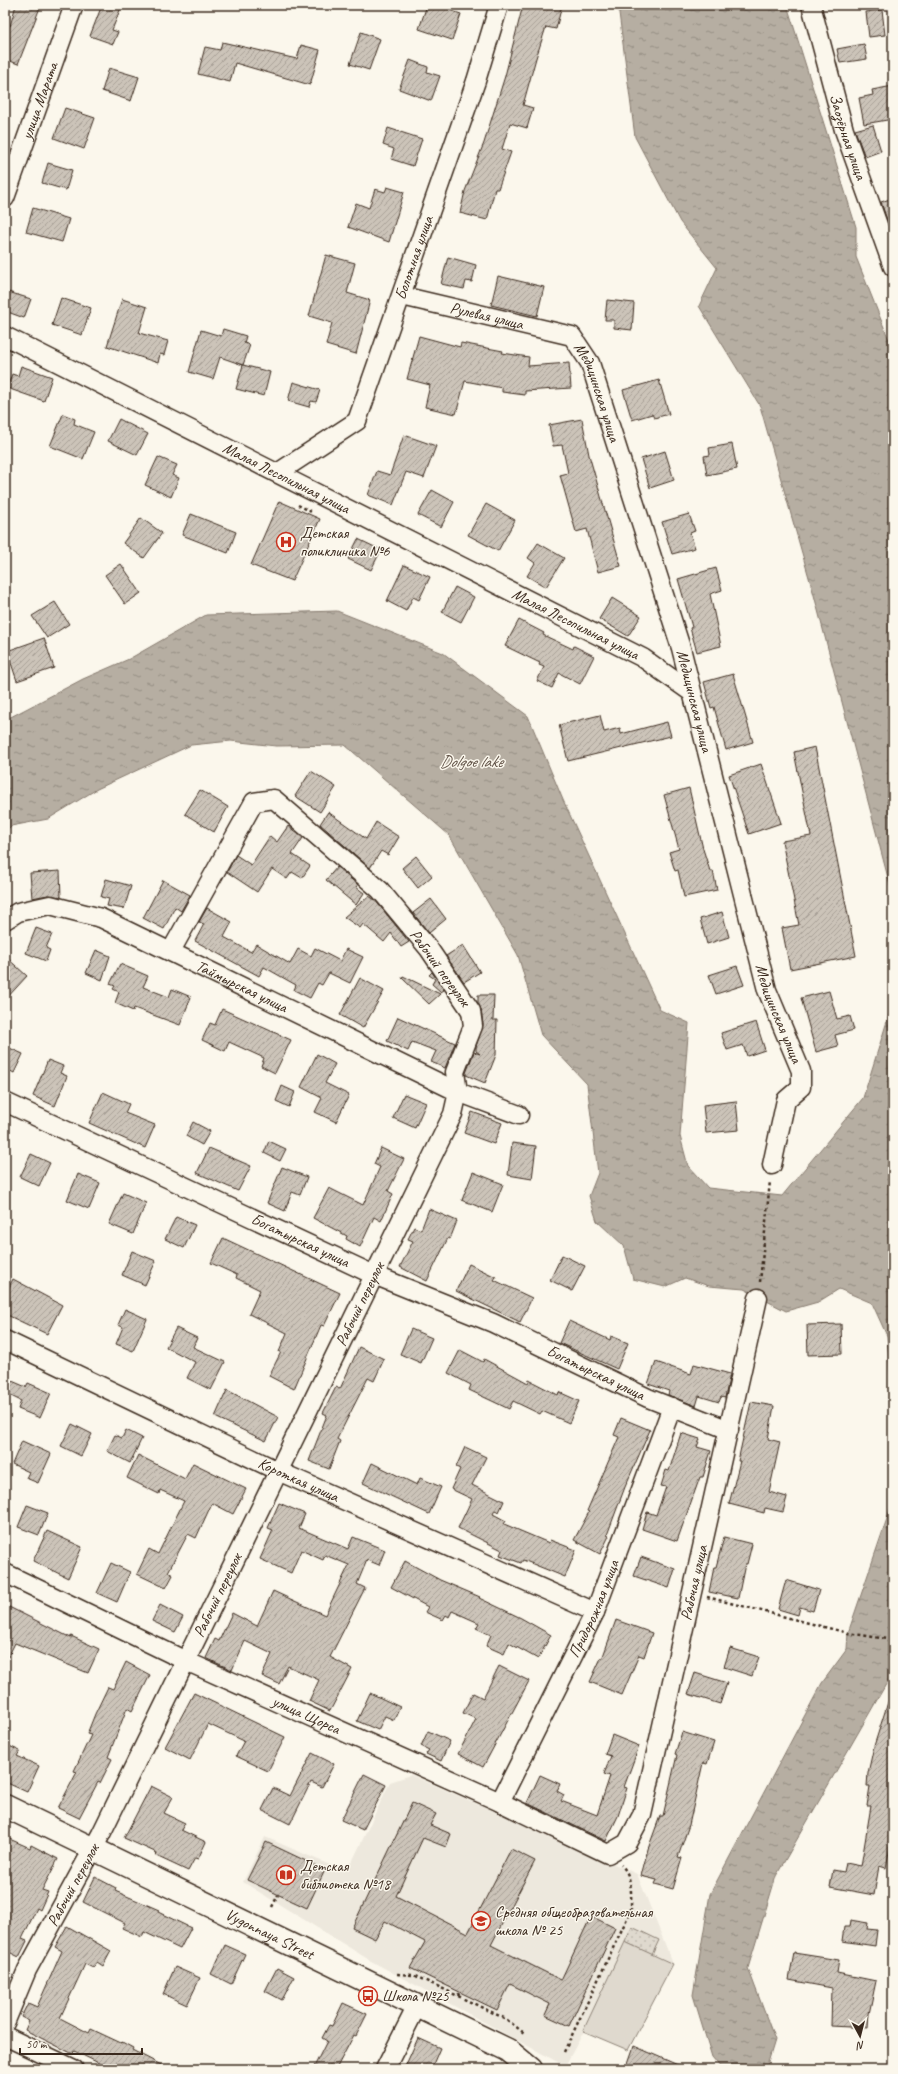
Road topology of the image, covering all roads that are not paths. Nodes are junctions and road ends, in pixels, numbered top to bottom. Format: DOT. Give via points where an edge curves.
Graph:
graph roads {
  1 [pos="74,5"];
  2 [pos="499,5"];
  3 [pos="811,5"];
  4 [pos="5,198"];
  5 [pos="893,267"];
  6 [pos="402,296"];
  7 [pos="5,336"];
  8 [pos="572,336"];
  9 [pos="278,472"];
  10 [pos="691,692"];
  11 [pos="11,916"];
  12 [pos="171,951"];
  13 [pos="458,1092"];
  14 [pos="5,1102"];
  15 [pos="519,1115"];
  16 [pos="772,1165"];
  17 [pos="374,1275"];
  18 [pos="758,1298"];
  19 [pos="5,1340"];
  20 [pos="672,1407"];
  21 [pos="729,1430"];
  22 [pos="278,1471"];
  23 [pos="5,1573"];
  24 [pos="595,1612"];
  25 [pos="186,1661"];
  26 [pos="500,1802"];
  27 [pos="5,1806"];
  28 [pos="92,1849"];
  29 [pos="608,1854"];
  30 [pos="417,2006"];
  31 [pos="5,2023"];
  32 [pos="5,2036"];
  33 [pos="74,2069"];
  34 [pos="385,2069"];
  35 [pos="531,2069"];
  1 -- 4 [label="street, улица Марата"];
  2 -- 6 [label="street, Болотная улица" via="476,81"];
  3 -- 5 [label="street, Заозёрная улица" via="844,130"];
  6 -- 8 [label="street, Рулевая улица"];
  6 -- 9 [label="street, Болотная улица" via="357,421"];
  7 -- 9 [label="street, Малая Лесопильная улица"];
  8 -- 10 [label="street, Медицинская улица" via="590,363 681,648"];
  9 -- 10 [label="street, Малая Лесопильная улица" via="643,658"];
  10 -- 16 [label="street, Медицинская улица" via="767,990 801,1071 801,1087 786,1100"];
  11 -- 12 [label="street, Таймырская улица" via="50,905 101,918"];
  12 -- 13 [label="street, Таймырская улица"];
  12 -- 13 [label="street, Рабочий переулок" via="254,802 274,798 380,890 429,949 471,1011 473,1026 455,1072"];
  13 -- 15 [label="street, Таймырская улица"];
  13 -- 17 [label="street, Рабочий переулок" via="453,1114"];
  14 -- 17 [label="street, Богатырская улица"];
  17 -- 20 [label="street, Богатырская улица" via="494,1322 648,1398"];
  17 -- 22 [label="street, Рабочий переулок"];
  18 -- 21 [label="street, Рабочая улица"];
  19 -- 22 [label="street, Короткая улица"];
  20 -- 21 [label="street, Богатырская улица"];
  20 -- 24 [label="street, Придорожная улица"];
  21 -- 29 [label="street, Рабочая улица" via="642,1814 627,1843"];
  22 -- 24 [label="street, Короткая улица"];
  22 -- 25 [label="street, Рабочий переулок"];
  23 -- 25 [label="street, улица Щорса"];
  24 -- 26 [label="street, Придорожная улица"];
  25 -- 26 [label="street, улица Щорса"];
  25 -- 28 [label="street, Рабочий переулок"];
  26 -- 29 [label="street, улица Щорса"];
  27 -- 28 [label="street, Vygonnaya Street"];
  28 -- 30 [label="street, Vygonnaya Street"];
  28 -- 31 [label="street, Рабочий переулок" via="27,1970"];
  30 -- 34 [label="street"];
  30 -- 35 [label="street, Vygonnaya Street" via="508,2050"];
  32 -- 33 [label="street"];
}
